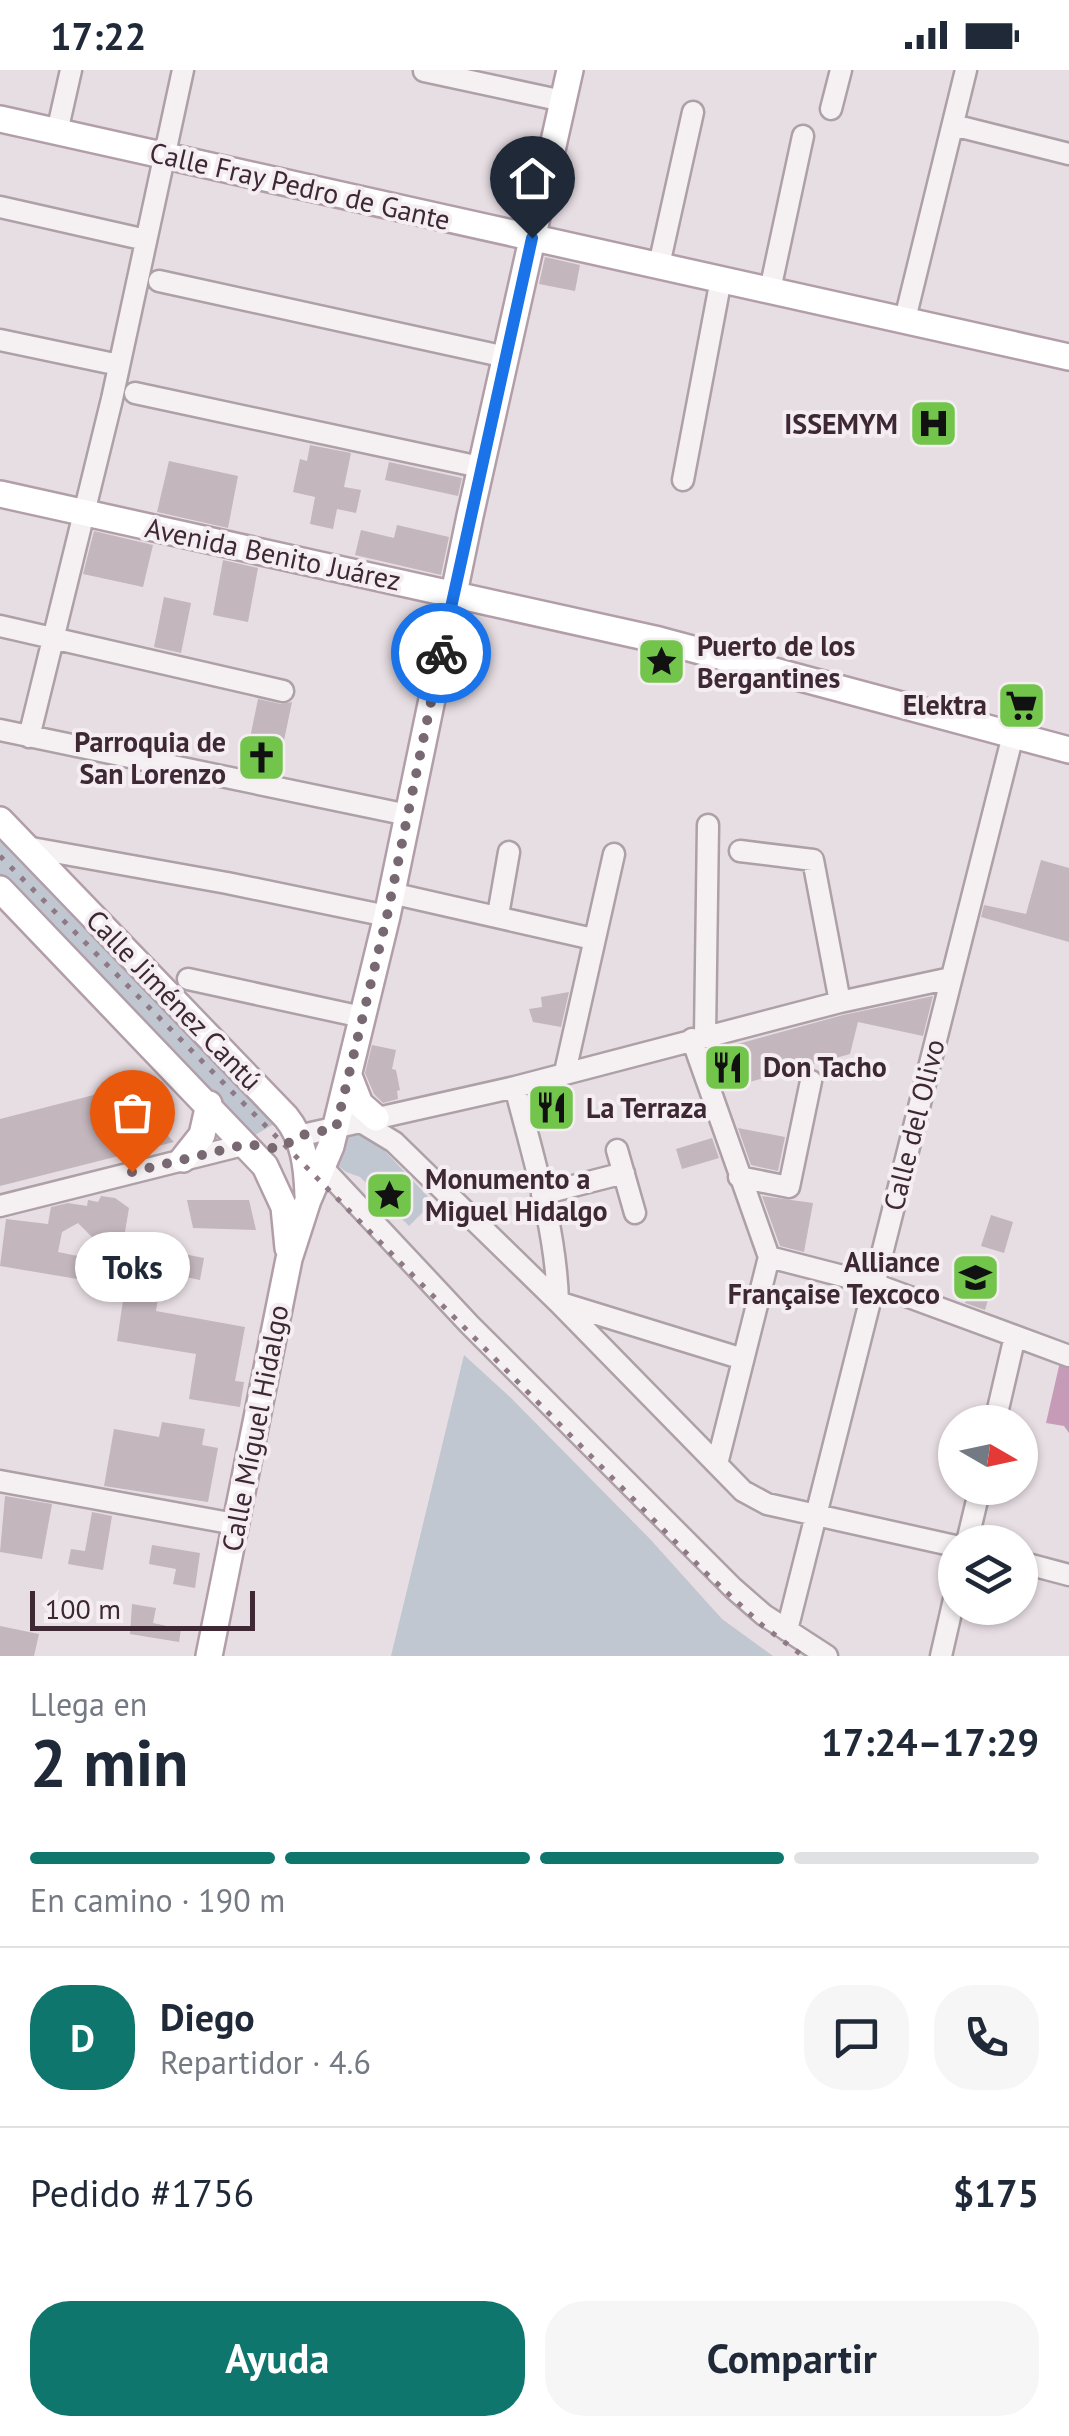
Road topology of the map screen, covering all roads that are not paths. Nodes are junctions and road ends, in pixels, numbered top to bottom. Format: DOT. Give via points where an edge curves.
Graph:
graph roads {
  1 [pos="70,70"];
  2 [pos="183,70"];
  3 [pos="570,70"];
  4 [pos="841,70"];
  5 [pos="966,70"];
  6 [pos="424,71"];
  7 [pos="563,101"];
  8 [pos="831,109"];
  9 [pos="693,112"];
  10 [pos="0,119"];
  11 [pos="953,125"];
  12 [pos="56,132"];
  13 [pos="803,136"];
  14 [pos="1069,154"];
  15 [pos="164,155"];
  16 [pos="0,207"];
  17 [pos="532,238"];
  18 [pos="146,240"];
  19 [pos="659,265"];
  20 [pos="721,279"];
  21 [pos="158,281"];
  22 [pos="770,290"];
  23 [pos="905,319"];
  24 [pos="0,340"];
  25 [pos="506,356"];
  26 [pos="1069,357"];
  27 [pos="119,365"];
  28 [pos="135,393"];
  29 [pos="480,468"];
  30 [pos="683,480"];
  31 [pos="0,494"];
  32 [pos="84,512"];
  33 [pos="453,594"];
  34 [pos="0,626"];
  35 [pos="54,637"];
  36 [pos="283,691"];
  37 [pos="0,730"];
  38 [pos="1013,735"];
  39 [pos="29,737"];
  40 [pos="1069,750"];
  41 [pos="408,815"];
  42 [pos="0,820"];
  43 [pos="708,826"];
  44 [pos="26,847"];
  45 [pos="740,851"];
  46 [pos="509,852"];
  47 [pos="614,854"];
  48 [pos="0,889"];
  49 [pos="389,904"];
  50 [pos="498,915"];
  51 [pos="593,939"];
  52 [pos="951,978"];
  53 [pos="188,979"];
  54 [pos="840,1002"];
  55 [pos="179,1007"];
  56 [pos="362,1017"];
  57 [pos="143,1036"];
  58 [pos="699,1037"];
  59 [pos="565,1072"];
  60 [pos="349,1076"];
  61 [pos="810,1080"];
  62 [pos="515,1086"];
  63 [pos="208,1104"];
  64 [pos="367,1120"];
  65 [pos="298,1136"];
  66 [pos="394,1142"];
  67 [pos="247,1144"];
  68 [pos="617,1150"];
  69 [pos="183,1159"];
  70 [pos="322,1168"];
  71 [pos="624,1174"];
  72 [pos="739,1177"];
  73 [pos="542,1194"];
  74 [pos="308,1200"];
  75 [pos="0,1206"];
  76 [pos="635,1213"];
  77 [pos="769,1257"];
  78 [pos="289,1259"];
  79 [pos="874,1284"];
  80 [pos="558,1302"];
  81 [pos="1014,1336"];
  82 [pos="1069,1356"];
  83 [pos="743,1359"];
  84 [pos="999,1405"];
  85 [pos="716,1464"];
  86 [pos="0,1480"];
  87 [pos="818,1516"];
  88 [pos="235,1524"];
  89 [pos="938,1542"];
  90 [pos="1038,1567"];
  91 [pos="1069,1575"];
  92 [pos="948,1625"];
  93 [pos="788,1630"];
  94 [pos="208,1656"];
  95 [pos="827,1656"];
  96 [pos="941,1656"];
  1 -- 12 [label="street"];
  2 -- 15 [label="street"];
  3 -- 7 [label="main road"];
  4 -- 8 [label="street"];
  5 -- 11 [label="street"];
  6 -- 7 [label="street"];
  7 -- 17 [label="main road"];
  9 -- 19 [label="street"];
  10 -- 12 [label="main road, Calle Fray Pedro de Gante"];
  11 -- 14 [label="street"];
  11 -- 23 [label="street"];
  12 -- 15 [label="main road, Calle Fray Pedro de Gante"];
  13 -- 22 [label="street"];
  15 -- 17 [label="main road, Calle Fray Pedro de Gante"];
  15 -- 18 [label="street"];
  16 -- 18 [label="street"];
  17 -- 19 [label="main road, Calle Fray Pedro de Gante"];
  17 -- 25 [label="main road"];
  18 -- 27 [label="street"];
  19 -- 20 [label="main road, Calle Fray Pedro de Gante"];
  20 -- 22 [label="main road, Calle Fray Pedro de Gante"];
  20 -- 30 [label="street"];
  21 -- 25 [label="street"];
  22 -- 23 [label="main road, Calle Fray Pedro de Gante"];
  23 -- 26 [label="main road, Calle Fray Pedro de Gante"];
  24 -- 27 [label="street"];
  25 -- 29 [label="main road"];
  27 -- 32 [label="street"];
  28 -- 29 [label="street"];
  29 -- 33 [label="main road"];
  31 -- 32 [label="main road, Avenida Benito Juárez"];
  32 -- 33 [label="main road, Avenida Benito Juárez"];
  32 -- 35 [label="street"];
  33 -- 38 [label="main road, Avenida Benito Juárez" via="659,640"];
  33 -- 41 [label="main road"];
  34 -- 35 [label="street"];
  35 -- 36 [label="street"];
  35 -- 39 [label="street"];
  37 -- 39 [label="street"];
  38 -- 40 [label="main road, Avenida Benito Juárez"];
  38 -- 52 [label="street, Calle del Olivo"];
  39 -- 41 [label="street"];
  41 -- 49 [label="main road"];
  42 -- 44 [label="main road, Calle Jiménez Cantú"];
  43 -- 58 [label="street"];
  44 -- 49 [label="street"];
  44 -- 55 [label="main road, Calle Jiménez Cantú"];
  45 -- 54 [label="street" via="813,860"];
  46 -- 50 [label="street"];
  47 -- 51 [label="street"];
  48 -- 57 [label="main road, Calle Jiménez Cantú"];
  49 -- 50 [label="street"];
  49 -- 56 [label="main road"];
  50 -- 51 [label="street"];
  51 -- 59 [label="street"];
  52 -- 54 [label="street"];
  52 -- 79 [label="street, Calle del Olivo"];
  53 -- 56 [label="street"];
  54 -- 58 [label="street"];
  55 -- 57 [label="main road" via="166,1027"];
  55 -- 65 [label="main road, Calle Jiménez Cantú"];
  56 -- 60 [label="main road"];
  57 -- 63 [label="main road, Calle Jiménez Cantú"];
  58 -- 59 [label="street"];
  58 -- 72 [label="street"];
  59 -- 62 [label="street"];
  60 -- 64 [label="main road"];
  60 -- 64 [label="main road"];
  61 -- 72 [label="street" via="789,1187"];
  62 -- 64 [label="street"];
  62 -- 73 [label="street"];
  63 -- 67 [label="main road, Calle Jiménez Cantú"];
  63 -- 69 [label="main road" via="202,1136"];
  64 -- 65 [label="street"];
  64 -- 66 [label="street"];
  64 -- 66 [label="street" via="390,1127"];
  64 -- 70 [label="main road"];
  65 -- 67 [label="main road" via="278,1148"];
  65 -- 74 [label="main road, Calle Jiménez Cantú"];
  66 -- 80 [label="street"];
  67 -- 69 [label="street"];
  67 -- 78 [label="main road, Calle Jiménez Cantú" via="277,1186"];
  68 -- 71 [label="street"];
  69 -- 75 [label="street"];
  70 -- 74 [label="main road"];
  70 -- 93 [label="street" via="733,1588"];
  71 -- 73 [label="street"];
  71 -- 76 [label="street"];
  72 -- 77 [label="street"];
  73 -- 80 [label="street"];
  74 -- 78 [label="main road"];
  77 -- 79 [label="street"];
  77 -- 83 [label="street"];
  78 -- 88 [label="main road, Calle Míguel Hidalgo"];
  79 -- 81 [label="street"];
  79 -- 87 [label="street, Calle del Olivo"];
  80 -- 83 [label="street"];
  80 -- 85 [label="street"];
  81 -- 82 [label="street"];
  81 -- 84 [label="street"];
  83 -- 85 [label="street"];
  85 -- 87 [label="street" via="754,1499"];
  86 -- 88 [label="street"];
  87 -- 89 [label="street"];
  87 -- 93 [label="street, Calle del Olivo"];
  88 -- 94 [label="main road, Calle Míguel Hidalgo"];
  90 -- 91 [label="street"];
  92 -- 96 [label="street"];
  93 -- 95 [label="street"];
}
